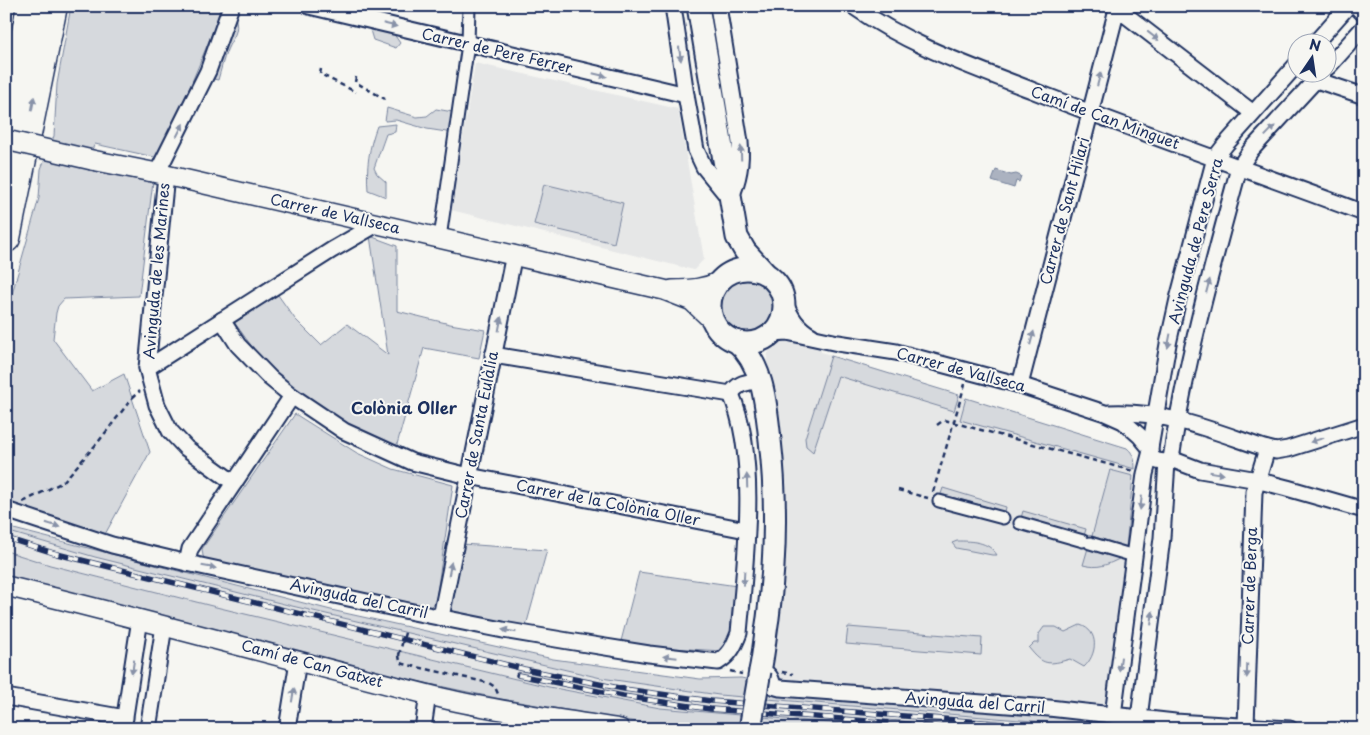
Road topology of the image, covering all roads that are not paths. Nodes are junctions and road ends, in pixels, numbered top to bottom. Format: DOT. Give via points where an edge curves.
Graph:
graph roads {
  1 [pos="31,6"];
  2 [pos="52,6"];
  3 [pos="231,6"];
  4 [pos="309,6"];
  5 [pos="469,6"];
  6 [pos="672,6"];
  7 [pos="698,6"];
  8 [pos="718,6"];
  9 [pos="853,6"];
  10 [pos="1348,6"];
  11 [pos="1356,6"];
  12 [pos="1116,7"];
  13 [pos="1364,14"];
  14 [pos="1364,27"];
  15 [pos="1325,32"];
  16 [pos="468,44"];
  17 [pos="1338,56"];
  18 [pos="1288,74"];
  19 [pos="1313,82"];
  20 [pos="1329,82"];
  21 [pos="686,95"];
  22 [pos="1364,96"];
  23 [pos="1090,113"];
  24 [pos="1253,113"];
  25 [pos="6,135"];
  26 [pos="6,140"];
  27 [pos="1215,158"];
  28 [pos="1239,168"];
  29 [pos="161,174"];
  30 [pos="730,200"];
  31 [pos="1364,213"];
  32 [pos="377,224"];
  33 [pos="737,237"];
  34 [pos="6,238"];
  35 [pos="440,238"];
  36 [pos="514,254"];
  37 [pos="765,273"];
  38 [pos="723,278"];
  39 [pos="664,290"];
  40 [pos="784,301"];
  41 [pos="222,320"];
  42 [pos="713,321"];
  43 [pos="771,335"];
  44 [pos="813,337"];
  45 [pos="736,341"];
  46 [pos="493,355"];
  47 [pos="149,375"];
  48 [pos="761,380"];
  49 [pos="1020,385"];
  50 [pos="731,394"];
  51 [pos="292,396"];
  52 [pos="1106,413"];
  53 [pos="1177,419"];
  54 [pos="1155,422"];
  55 [pos="1364,425"];
  56 [pos="1266,449"];
  57 [pos="1150,452"];
  58 [pos="1169,460"];
  59 [pos="469,476"];
  60 [pos="1256,481"];
  61 [pos="234,483"];
  62 [pos="935,500"];
  63 [pos="6,510"];
  64 [pos="1364,510"];
  65 [pos="1003,518"];
  66 [pos="1020,523"];
  67 [pos="746,530"];
  68 [pos="1134,556"];
  69 [pos="187,563"];
  70 [pos="6,586"];
  71 [pos="441,617"];
  72 [pos="140,619"];
  73 [pos="164,626"];
  74 [pos="298,661"];
  75 [pos="760,671"];
  76 [pos="428,694"];
  77 [pos="6,697"];
  78 [pos="1113,715"];
  79 [pos="1139,718"];
  80 [pos="124,723"];
  81 [pos="560,724"];
  82 [pos="1246,726"];
  83 [pos="148,729"];
  84 [pos="287,729"];
  85 [pos="423,729"];
  86 [pos="620,729"];
  87 [pos="750,729"];
  88 [pos="1290,729"];
  1 -- 25 [label="highway"];
  34 -- 2 [label="highway, one-way"];
  29 -- 3 [label="street, Avinguda de les Marines, one-way" via="204,80"];
  4 -- 16 [label="street, Carrer de Pere Ferrer, one-way"];
  5 -- 16 [label="street"];
  6 -- 21 [label="street, one-way"];
  7 -- 30 [label="main road"];
  30 -- 8 [label="street, one-way" via="742,159"];
  9 -- 23 [label="street, Camí de Can Minguet" via="912,43"];
  10 -- 15 [label="street"];
  11 -- 13 [label="street"];
  23 -- 12 [label="street, Carrer de Sant Hilari, one-way"];
  12 -- 24 [label="street, one-way"];
  14 -- 17 [label="street"];
  16 -- 21 [label="street, Carrer de Pere Ferrer, one-way"];
  16 -- 35 [label="street"];
  18 -- 24 [label="street, Avinguda de Pere Serra"];
  28 -- 19 [label="street, Avinguda de Pere Serra, one-way" via="1251,150"];
  20 -- 22 [label="street" via="1342,90"];
  21 -- 30 [label="street" via="696,150 704,167"];
  23 -- 27 [label="street, Camí de Can Minguet"];
  49 -- 23 [label="street, Carrer de Sant Hilari, one-way"];
  24 -- 27 [label="street, Avinguda de Pere Serra"];
  26 -- 29 [label="street, Carrer de Vallseca, bridge"];
  27 -- 28 [label="street, Camí de Can Minguet"];
  27 -- 54 [label="street, Avinguda de Pere Serra, one-way" via="1178,299"];
  28 -- 31 [label="street, Camí de Can Minguet"];
  53 -- 28 [label="street, Avinguda de Pere Serra, one-way"];
  29 -- 32 [label="street, Carrer de Vallseca"];
  29 -- 47 [label="street, Avinguda de les Marines"];
  30 -- 33 [label="main road"];
  32 -- 35 [label="street, Carrer de Vallseca"];
  32 -- 41 [label="street"];
  33 -- 37 [label="main road"];
  33 -- 38 [label="main road"];
  35 -- 36 [label="street, Carrer de Vallseca"];
  36 -- 39 [label="street, Carrer de Vallseca"];
  46 -- 36 [label="street, Carrer de Santa Eulàlia, one-way"];
  37 -- 38 [label="main road" via="742,270"];
  37 -- 40 [label="main road" via="776,283"];
  38 -- 39 [label="street" via="694,290"];
  38 -- 42 [label="main road" via="713,293 710,308"];
  39 -- 42 [label="street" via="692,301"];
  40 -- 43 [label="main road" via="783,319"];
  40 -- 44 [label="street, Carrer de Vallseca" via="794,322"];
  41 -- 47 [label="street"];
  41 -- 51 [label="street, Carrer de la Colònia Oller" via="238,345"];
  42 -- 45 [label="main road" via="727,338"];
  43 -- 44 [label="street, Carrer de Vallseca" via="787,332"];
  43 -- 45 [label="main road" via="752,344"];
  43 -- 48 [label="main road" via="764,350"];
  44 -- 49 [label="street, Carrer de Vallseca" via="896,352"];
  45 -- 48 [label="main road"];
  46 -- 50 [label="street"];
  46 -- 59 [label="street, Carrer de Santa Eulàlia"];
  47 -- 61 [label="street, Avinguda de les Marines" via="157,405 170,431 186,448"];
  48 -- 50 [label="street" via="744,383"];
  48 -- 75 [label="main road" via="773,467 776,532"];
  49 -- 52 [label="street, Carrer de Vallseca"];
  67 -- 50 [label="street, one-way" via="745,446"];
  51 -- 59 [label="street, Carrer de la Colònia Oller" via="344,431 380,449 412,462"];
  51 -- 61 [label="street"];
  52 -- 54 [label="street, Carrer de Vallseca" via="1125,412"];
  52 -- 57 [label="street, Carrer de Vallseca" via="1123,421 1140,436"];
  53 -- 54 [label="street, Carrer de Vallseca"];
  53 -- 56 [label="street, Carrer de Vallseca"];
  53 -- 58 [label="street, Avinguda de Pere Serra"];
  54 -- 57 [label="street, Avinguda de Pere Serra"];
  55 -- 56 [label="street, one-way" via="1288,449"];
  56 -- 60 [label="street, Carrer de Berga"];
  57 -- 58 [label="street" via="1153,460"];
  57 -- 68 [label="street, one-way"];
  58 -- 60 [label="street, one-way"];
  79 -- 58 [label="street, one-way"];
  59 -- 67 [label="street, Carrer de la Colònia Oller"];
  71 -- 59 [label="street, Carrer de Santa Eulàlia, one-way"];
  60 -- 64 [label="street"];
  60 -- 82 [label="street, Carrer de Berga, one-way"];
  61 -- 69 [label="street" via="190,550"];
  62 -- 65 [label="street"];
  63 -- 69 [label="street, Avinguda del Carril, one-way" via="112,545"];
  66 -- 68 [label="street"];
  67 -- 71 [label="street, Avinguda del Carril, one-way" via="740,633 733,648 718,662 622,650"];
  68 -- 78 [label="street, one-way"];
  69 -- 71 [label="street, Avinguda del Carril, one-way"];
  70 -- 72 [label="street, Camí de Can Gatxet"];
  72 -- 73 [label="street, Camí de Can Gatxet"];
  72 -- 80 [label="street, one-way"];
  73 -- 74 [label="street, Camí de Can Gatxet"];
  73 -- 83 [label="street"];
  74 -- 76 [label="street, Camí de Can Gatxet"];
  84 -- 74 [label="street, one-way"];
  75 -- 78 [label="street, Avinguda del Carril" via="767,672 773,686 780,688"];
  75 -- 87 [label="main road, bridge"];
  76 -- 81 [label="street, Camí de Can Gatxet"];
  76 -- 85 [label="street"];
  77 -- 80 [label="street"];
  78 -- 79 [label="street, Avinguda del Carril"];
  79 -- 82 [label="street, Avinguda del Carril"];
  81 -- 86 [label="street, Camí de Can Gatxet"];
  82 -- 88 [label="street, Avinguda del Carril"];
}
